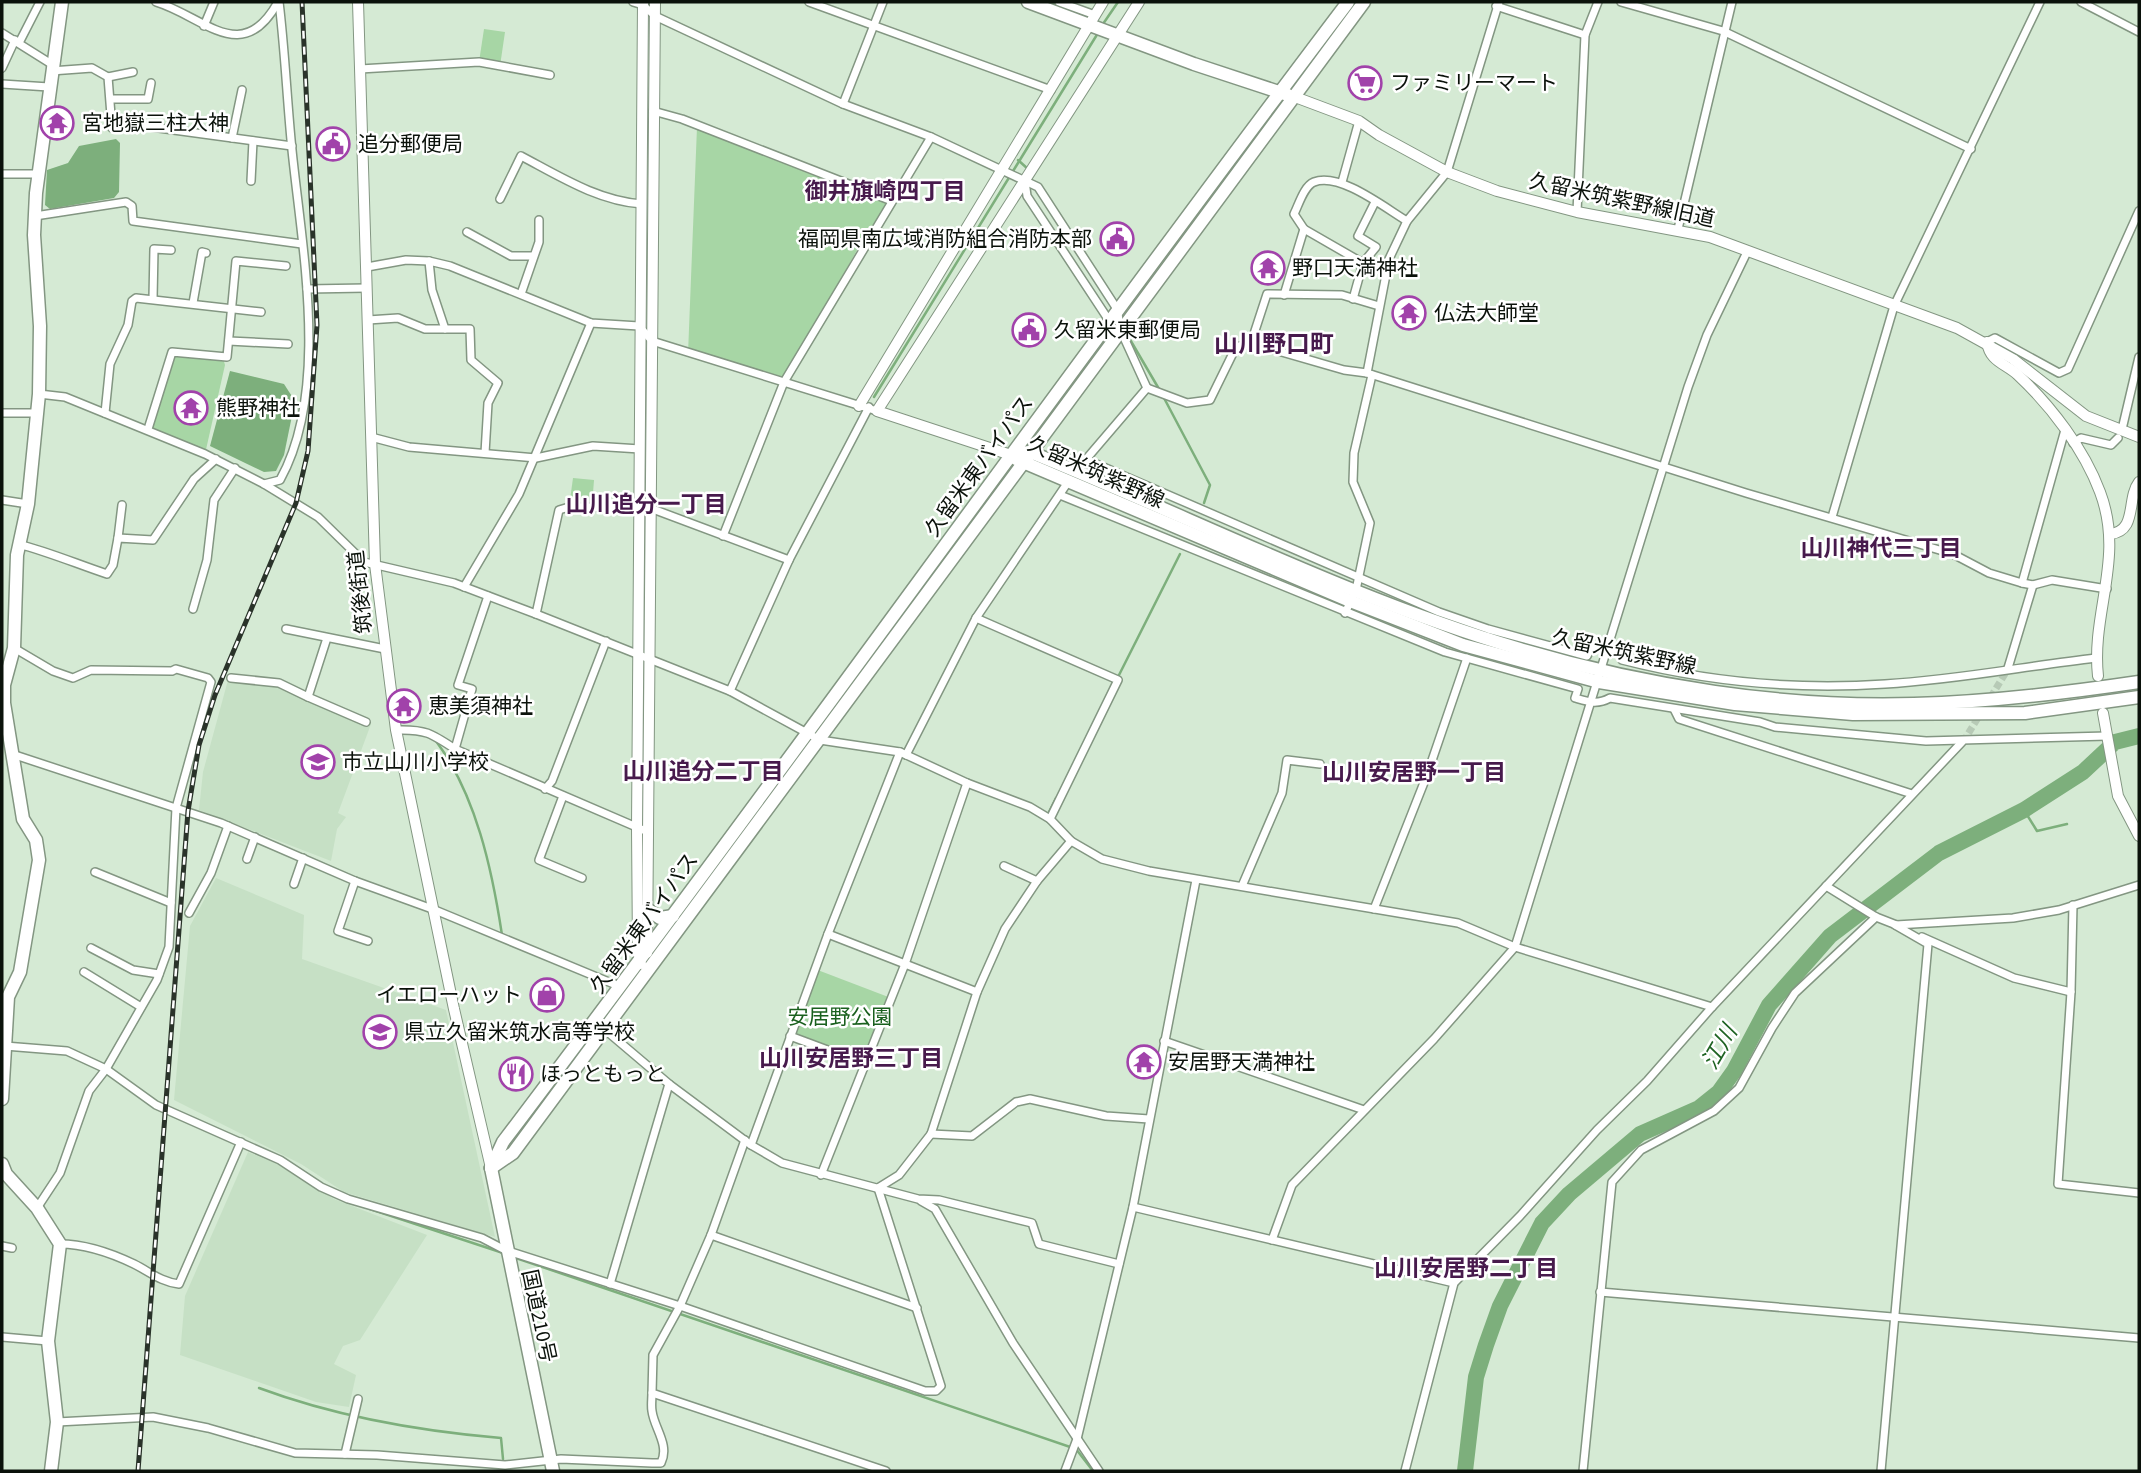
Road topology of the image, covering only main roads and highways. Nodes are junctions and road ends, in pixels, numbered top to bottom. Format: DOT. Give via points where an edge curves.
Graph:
graph roads {
  1 [pos="62,2"];
  2 [pos="1028,2"];
  3 [pos="1349,2"];
  4 [pos="1364,2"];
  5 [pos="1280,92"];
  6 [pos="1295,97"];
  7 [pos="1011,455"];
  8 [pos="1026,457"];
  9 [pos="1350,602"];
  10 [pos="7,629"];
  11 [pos="1601,676"];
  12 [pos="2139,682"];
  13 [pos="2139,697"];
  14 [pos="647,909"];
  15 [pos="673,916"];
  16 [pos="5,997"];
  17 [pos="599,1026"];
  18 [pos="2,1098"];
  19 [pos="491,1168"];
  20 [pos="3,1173"];
  21 [pos="552,1466"];
  22 [pos="51,1471"];
  1 -- 10 [label="main road" via="34,216 39,394 28,504 18,544 17,607"];
  2 -- 5 [label="main road" via="1093,20 1115,34"];
  3 -- 5 [label="main road, 久留米東バイパス"];
  4 -- 6 [label="main road, 久留米東バイパス"];
  5 -- 6 [label="main road"];
  5 -- 7 [label="main road, 久留米東バイパス"];
  6 -- 8 [label="main road, 久留米東バイパス"];
  7 -- 8 [label="main road, 久留米筑紫野線"];
  7 -- 15 [label="main road, 久留米東バイパス"];
  8 -- 9 [label="main road, 久留米筑紫野線" via="1068,482"];
  8 -- 9 [label="main road, 久留米筑紫野線" via="1076,471"];
  8 -- 17 [label="main road, 久留米東バイパス" via="650,970"];
  9 -- 11 [label="main road, 久留米筑紫野線" via="1463,645"];
  10 -- 16 [label="main road" via="14,648 4,685 12,754 23,820 36,840 39,860 20,972"];
  11 -- 12 [label="main road, 久留米筑紫野線" via="1738,693 1911,704"];
  11 -- 13 [label="main road, 久留米筑紫野線" via="1701,700 1853,714 2025,713"];
  14 -- 15 [label="main road" via="660,918"];
  15 -- 17 [label="main road, 久留米東バイパス" via="621,987"];
  16 -- 18 [label="main road"];
  17 -- 19 [label="main road, 久留米東バイパス" via="503,1142"];
  19 -- 21 [label="main road, 国道210号"];
  20 -- 22 [label="main road" via="37,1208 60,1244 48,1341 57,1422"];
}
